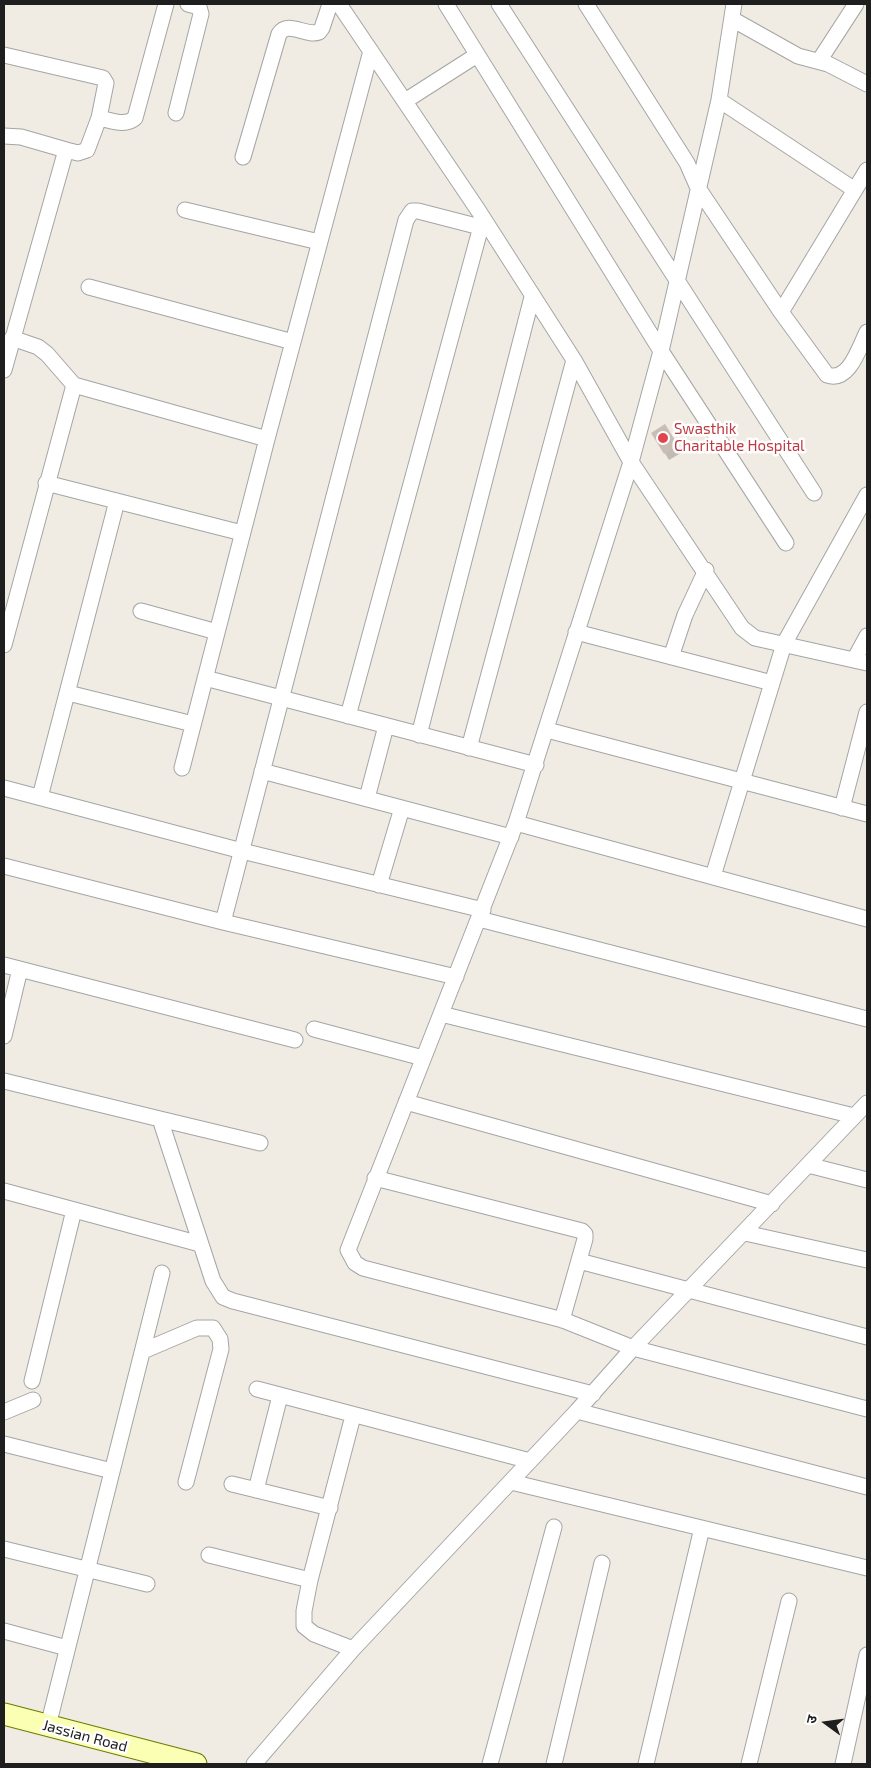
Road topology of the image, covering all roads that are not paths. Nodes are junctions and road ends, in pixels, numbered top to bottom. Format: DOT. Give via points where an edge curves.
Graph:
graph roads {
  1 [pos="166,4"];
  2 [pos="188,4"];
  3 [pos="330,4"];
  4 [pos="339,4"];
  5 [pos="446,4"];
  6 [pos="499,4"];
  7 [pos="856,4"];
  8 [pos="588,5"];
  9 [pos="733,11"];
  10 [pos="371,51"];
  11 [pos="477,54"];
  12 [pos="4,55"];
  13 [pos="819,61"];
  14 [pos="867,84"];
  15 [pos="719,100"];
  16 [pos="405,101"];
  17 [pos="176,113"];
  18 [pos="99,118"];
  19 [pos="4,136"];
  20 [pos="66,150"];
  21 [pos="243,157"];
  22 [pos="867,170"];
  23 [pos="698,188"];
  24 [pos="855,190"];
  25 [pos="185,210"];
  26 [pos="482,223"];
  27 [pos="319,242"];
  28 [pos="677,280"];
  29 [pos="89,287"];
  30 [pos="532,297"];
  31 [pos="781,312"];
  32 [pos="867,332"];
  33 [pos="12,338"];
  34 [pos="293,342"];
  35 [pos="661,351"];
  36 [pos="574,360"];
  37 [pos="4,370"];
  38 [pos="74,385"];
  39 [pos="267,438"];
  40 [pos="631,462"];
  41 [pos="46,483"];
  42 [pos="814,493"];
  43 [pos="867,495"];
  44 [pos="117,501"];
  45 [pos="242,534"];
  46 [pos="786,543"];
  47 [pos="706,570"];
  48 [pos="141,611"];
  49 [pos="217,632"];
  50 [pos="576,632"];
  51 [pos="867,636"];
  52 [pos="784,644"];
  53 [pos="4,645"];
  54 [pos="671,657"];
  55 [pos="860,661"];
  56 [pos="205,678"];
  57 [pos="772,683"];
  58 [pos="68,693"];
  59 [pos="281,699"];
  60 [pos="867,712"];
  61 [pos="348,716"];
  62 [pos="193,724"];
  63 [pos="386,726"];
  64 [pos="547,730"];
  65 [pos="419,734"];
  66 [pos="469,748"];
  67 [pos="536,765"];
  68 [pos="182,768"];
  69 [pos="262,771"];
  70 [pos="742,782"];
  71 [pos="4,788"];
  72 [pos="40,797"];
  73 [pos="367,798"];
  74 [pos="402,808"];
  75 [pos="842,808"];
  76 [pos="867,814"];
  77 [pos="514,830"];
  78 [pos="242,851"];
  79 [pos="4,866"];
  80 [pos="712,876"];
  81 [pos="379,885"];
  82 [pos="481,914"];
  83 [pos="867,919"];
  84 [pos="223,922"];
  85 [pos="4,964"];
  86 [pos="20,969"];
  87 [pos="456,977"];
  88 [pos="441,1014"];
  89 [pos="867,1019"];
  90 [pos="314,1029"];
  91 [pos="4,1036"];
  92 [pos="295,1040"];
  93 [pos="423,1058"];
  94 [pos="4,1081"];
  95 [pos="406,1102"];
  96 [pos="867,1103"];
  97 [pos="854,1116"];
  98 [pos="160,1120"];
  99 [pos="260,1143"];
  100 [pos="808,1165"];
  101 [pos="375,1178"];
  102 [pos="867,1180"];
  103 [pos="4,1191"];
  104 [pos="772,1204"];
  105 [pos="74,1210"];
  106 [pos="745,1232"];
  107 [pos="200,1244"];
  108 [pos="867,1260"];
  109 [pos="579,1261"];
  110 [pos="162,1273"];
  111 [pos="689,1290"];
  112 [pos="562,1320"];
  113 [pos="867,1336"];
  114 [pos="633,1348"];
  115 [pos="143,1351"];
  116 [pos="32,1381"];
  117 [pos="256,1389"];
  118 [pos="593,1394"];
  119 [pos="280,1396"];
  120 [pos="33,1400"];
  121 [pos="867,1410"];
  122 [pos="578,1411"];
  123 [pos="4,1412"];
  124 [pos="353,1416"];
  125 [pos="4,1444"];
  126 [pos="530,1461"];
  127 [pos="112,1472"];
  128 [pos="186,1482"];
  129 [pos="511,1482"];
  130 [pos="232,1484"];
  131 [pos="867,1487"];
  132 [pos="256,1490"];
  133 [pos="330,1508"];
  134 [pos="554,1527"];
  135 [pos="702,1528"];
  136 [pos="4,1549"];
  137 [pos="209,1555"];
  138 [pos="602,1563"];
  139 [pos="867,1568"];
  140 [pos="87,1570"];
  141 [pos="310,1580"];
  142 [pos="147,1584"];
  143 [pos="789,1601"];
  144 [pos="4,1631"];
  145 [pos="67,1648"];
  146 [pos="353,1649"];
  147 [pos="867,1655"];
  148 [pos="4,1714"];
  149 [pos="48,1726"];
  150 [pos="196,1764"];
  151 [pos="254,1764"];
  152 [pos="490,1764"];
  153 [pos="554,1764"];
  154 [pos="646,1764"];
  155 [pos="748,1764"];
  156 [pos="843,1764"];
  1 -- 18 [label="street" via="135,118 122,123"];
  2 -- 17 [label="street" via="199,7 201,14"];
  3 -- 21 [label="street" via="319,32 310,34 289,28 279,34"];
  4 -- 10 [label="street"];
  5 -- 11 [label="street"];
  6 -- 28 [label="street"];
  7 -- 13 [label="street"];
  8 -- 23 [label="street" via="682,155"];
  9 -- 13 [label="street" via="798,56"];
  9 -- 15 [label="street"];
  10 -- 16 [label="street"];
  10 -- 27 [label="street"];
  11 -- 16 [label="street"];
  11 -- 35 [label="street"];
  12 -- 18 [label="street" via="103,78 106,89"];
  13 -- 14 [label="street"];
  15 -- 23 [label="street"];
  15 -- 24 [label="street"];
  16 -- 26 [label="street"];
  18 -- 20 [label="street" via="87,150 78,153"];
  19 -- 20 [label="street" via="21,137"];
  20 -- 33 [label="street"];
  22 -- 24 [label="street"];
  23 -- 28 [label="street"];
  23 -- 31 [label="street"];
  24 -- 31 [label="street"];
  25 -- 27 [label="street"];
  26 -- 30 [label="street"];
  26 -- 59 [label="street" via="418,211 412,211 406,220"];
  26 -- 61 [label="street"];
  27 -- 34 [label="street"];
  28 -- 35 [label="street"];
  28 -- 42 [label="street"];
  29 -- 34 [label="street"];
  30 -- 36 [label="street"];
  30 -- 65 [label="street"];
  31 -- 32 [label="street" via="821,369 833,377 845,373"];
  33 -- 37 [label="street"];
  33 -- 38 [label="street" via="47,354"];
  34 -- 39 [label="street"];
  35 -- 40 [label="street"];
  35 -- 46 [label="street"];
  36 -- 40 [label="street"];
  36 -- 66 [label="street"];
  38 -- 39 [label="street"];
  38 -- 41 [label="street"];
  39 -- 45 [label="street"];
  40 -- 47 [label="street"];
  40 -- 50 [label="street"];
  41 -- 44 [label="street"];
  41 -- 53 [label="street"];
  43 -- 52 [label="street"];
  44 -- 45 [label="street"];
  44 -- 58 [label="street"];
  45 -- 49 [label="street"];
  47 -- 52 [label="street" via="748,634"];
  47 -- 54 [label="street" via="685,615"];
  48 -- 49 [label="street"];
  49 -- 56 [label="street"];
  50 -- 54 [label="street"];
  50 -- 64 [label="street"];
  51 -- 55 [label="street"];
  52 -- 55 [label="street"];
  52 -- 57 [label="street"];
  54 -- 57 [label="street"];
  56 -- 59 [label="street"];
  56 -- 62 [label="street"];
  57 -- 70 [label="street"];
  58 -- 62 [label="street"];
  58 -- 72 [label="street"];
  59 -- 61 [label="street"];
  59 -- 69 [label="street"];
  60 -- 75 [label="street"];
  61 -- 63 [label="street"];
  62 -- 68 [label="street"];
  63 -- 65 [label="street"];
  63 -- 73 [label="street"];
  64 -- 67 [label="street"];
  64 -- 70 [label="street"];
  65 -- 66 [label="street"];
  66 -- 67 [label="street"];
  67 -- 77 [label="street"];
  69 -- 73 [label="street"];
  69 -- 78 [label="street"];
  70 -- 75 [label="street"];
  70 -- 80 [label="street"];
  71 -- 72 [label="street"];
  72 -- 78 [label="street"];
  73 -- 74 [label="street"];
  74 -- 77 [label="street"];
  74 -- 81 [label="street"];
  75 -- 76 [label="street"];
  77 -- 80 [label="street"];
  77 -- 82 [label="street"];
  78 -- 81 [label="street"];
  78 -- 84 [label="street"];
  79 -- 84 [label="street"];
  80 -- 83 [label="street"];
  81 -- 82 [label="street"];
  82 -- 87 [label="street"];
  82 -- 89 [label="street"];
  84 -- 87 [label="street"];
  85 -- 86 [label="street"];
  86 -- 91 [label="street"];
  86 -- 92 [label="street"];
  87 -- 88 [label="street"];
  88 -- 93 [label="street"];
  88 -- 97 [label="street"];
  90 -- 93 [label="street"];
  93 -- 95 [label="street"];
  94 -- 98 [label="street"];
  95 -- 101 [label="street"];
  95 -- 104 [label="street"];
  96 -- 97 [label="street"];
  97 -- 100 [label="street"];
  98 -- 99 [label="street"];
  98 -- 107 [label="street"];
  100 -- 102 [label="street"];
  100 -- 104 [label="street"];
  101 -- 109 [label="street" via="582,1231 585,1239"];
  101 -- 112 [label="street" via="350,1241 348,1250 355,1263 363,1268"];
  103 -- 105 [label="street"];
  104 -- 106 [label="street"];
  105 -- 107 [label="street"];
  105 -- 116 [label="street"];
  106 -- 108 [label="street"];
  106 -- 111 [label="street"];
  107 -- 118 [label="street" via="217,1290 233,1301"];
  109 -- 111 [label="street"];
  109 -- 112 [label="street"];
  110 -- 115 [label="street"];
  111 -- 113 [label="street"];
  111 -- 114 [label="street"];
  112 -- 114 [label="street"];
  114 -- 118 [label="street"];
  114 -- 121 [label="street"];
  115 -- 127 [label="street"];
  115 -- 128 [label="street" via="197,1328 213,1328 220,1339 221,1349"];
  117 -- 119 [label="street"];
  118 -- 122 [label="street"];
  119 -- 124 [label="street"];
  119 -- 132 [label="street"];
  120 -- 123 [label="street"];
  122 -- 126 [label="street"];
  122 -- 131 [label="street"];
  124 -- 126 [label="street"];
  124 -- 133 [label="street"];
  125 -- 127 [label="street"];
  126 -- 129 [label="street"];
  127 -- 140 [label="street"];
  129 -- 135 [label="street"];
  129 -- 146 [label="street"];
  130 -- 132 [label="street"];
  132 -- 133 [label="street"];
  133 -- 141 [label="street"];
  134 -- 152 [label="street"];
  135 -- 139 [label="street"];
  135 -- 154 [label="street"];
  136 -- 140 [label="street"];
  137 -- 141 [label="street"];
  138 -- 153 [label="street"];
  140 -- 142 [label="street"];
  140 -- 145 [label="street"];
  141 -- 146 [label="street" via="304,1626 314,1634"];
  143 -- 155 [label="street"];
  144 -- 145 [label="street"];
  145 -- 149 [label="street"];
  146 -- 151 [label="street"];
  147 -- 156 [label="street"];
  148 -- 149 [label="street, Jassian Road"];
  149 -- 150 [label="street, Jassian Road"];
}
